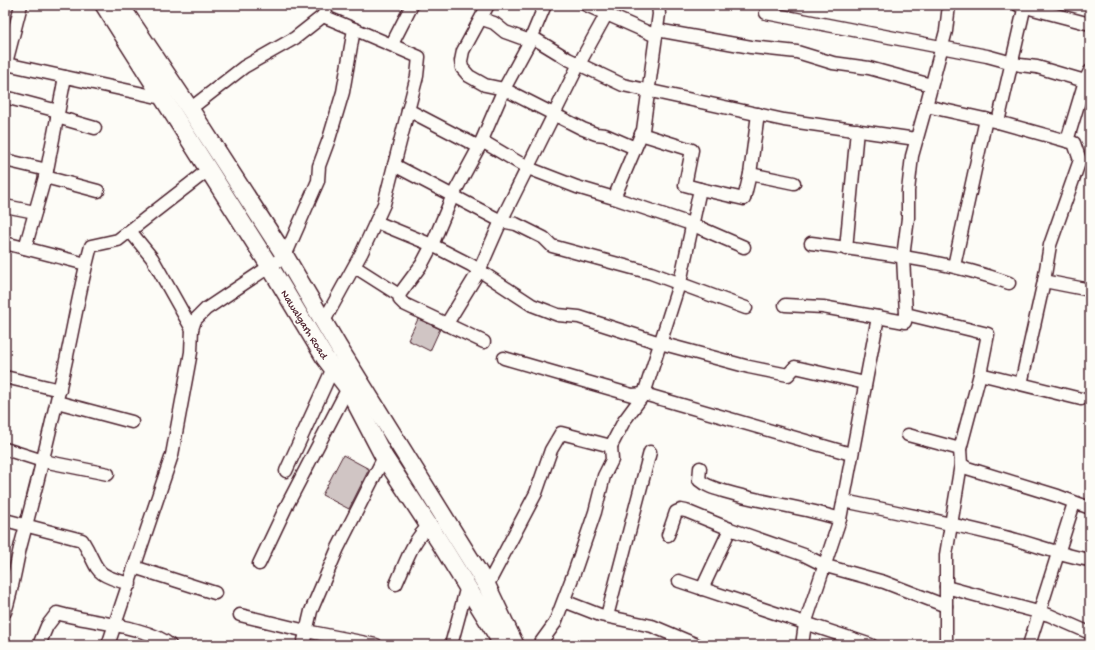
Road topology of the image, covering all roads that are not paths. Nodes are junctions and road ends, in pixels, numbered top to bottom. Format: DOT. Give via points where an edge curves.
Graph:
graph roads {
  1 [pos="21,5"];
  2 [pos="104,5"];
  3 [pos="120,5"];
  4 [pos="412,5"];
  5 [pos="488,5"];
  6 [pos="545,5"];
  7 [pos="586,5"];
  8 [pos="658,5"];
  9 [pos="949,5"];
  10 [pos="1022,6"];
  11 [pos="326,11"];
  12 [pos="766,13"];
  13 [pos="606,15"];
  14 [pos="482,19"];
  15 [pos="1090,24"];
  16 [pos="354,29"];
  17 [pos="657,33"];
  18 [pos="9,37"];
  19 [pos="531,39"];
  20 [pos="392,44"];
  21 [pos="942,47"];
  22 [pos="1011,63"];
  23 [pos="579,64"];
  24 [pos="6,65"];
  25 [pos="1088,76"];
  26 [pos="65,77"];
  27 [pos="932,85"];
  28 [pos="504,89"];
  29 [pos="649,92"];
  30 [pos="5,97"];
  31 [pos="162,98"];
  32 [pos="926,106"];
  33 [pos="190,109"];
  34 [pos="408,110"];
  35 [pos="57,114"];
  36 [pos="758,114"];
  37 [pos="555,115"];
  38 [pos="986,119"];
  39 [pos="998,122"];
  40 [pos="95,128"];
  41 [pos="857,130"];
  42 [pos="641,134"];
  43 [pos="916,139"];
  44 [pos="1066,141"];
  45 [pos="480,144"];
  46 [pos="635,148"];
  47 [pos="5,160"];
  48 [pos="1085,161"];
  49 [pos="394,165"];
  50 [pos="528,168"];
  51 [pos="208,170"];
  52 [pos="46,173"];
  53 [pos="750,174"];
  54 [pos="794,183"];
  55 [pos="700,189"];
  56 [pos="98,191"];
  57 [pos="453,195"];
  58 [pos="614,198"];
  59 [pos="5,206"];
  60 [pos="35,212"];
  61 [pos="501,221"];
  62 [pos="376,222"];
  63 [pos="691,224"];
  64 [pos="130,231"];
  65 [pos="811,243"];
  66 [pos="432,244"];
  67 [pos="6,245"];
  68 [pos="744,247"];
  69 [pos="25,248"];
  70 [pos="846,249"];
  71 [pos="285,256"];
  72 [pos="903,257"];
  73 [pos="86,264"];
  74 [pos="269,265"];
  75 [pos="954,266"];
  76 [pos="355,267"];
  77 [pos="479,271"];
  78 [pos="1044,281"];
  79 [pos="679,283"];
  80 [pos="1009,283"];
  81 [pos="1090,290"];
  82 [pos="399,295"];
  83 [pos="785,305"];
  84 [pos="746,308"];
  85 [pos="906,314"];
  86 [pos="878,317"];
  87 [pos="324,321"];
  88 [pos="446,325"];
  89 [pos="192,329"];
  90 [pos="484,342"];
  91 [pos="660,342"];
  92 [pos="504,358"];
  93 [pos="333,368"];
  94 [pos="980,374"];
  95 [pos="5,377"];
  96 [pos="865,383"];
  97 [pos="1021,384"];
  98 [pos="348,388"];
  99 [pos="60,390"];
  100 [pos="644,394"];
  101 [pos="1081,399"];
  102 [pos="57,402"];
  103 [pos="132,422"];
  104 [pos="908,435"];
  105 [pos="610,446"];
  106 [pos="5,449"];
  107 [pos="960,449"];
  108 [pos="650,452"];
  109 [pos="851,454"];
  110 [pos="384,457"];
  111 [pos="44,461"];
  112 [pos="961,464"];
  113 [pos="700,468"];
  114 [pos="286,471"];
  115 [pos="108,474"];
  116 [pos="844,501"];
  117 [pos="1074,503"];
  118 [pos="1090,508"];
  119 [pos="445,519"];
  120 [pos="840,519"];
  121 [pos="5,520"];
  122 [pos="952,524"];
  123 [pos="27,525"];
  124 [pos="429,526"];
  125 [pos="730,529"];
  126 [pos="668,535"];
  127 [pos="1058,553"];
  128 [pos="1090,560"];
  129 [pos="259,564"];
  130 [pos="826,566"];
  131 [pos="134,567"];
  132 [pos="679,581"];
  133 [pos="130,584"];
  134 [pos="396,584"];
  135 [pos="467,586"];
  136 [pos="487,586"];
  137 [pos="946,587"];
  138 [pos="702,589"];
  139 [pos="9,590"];
  140 [pos="215,593"];
  141 [pos="564,601"];
  142 [pos="946,606"];
  143 [pos="5,612"];
  144 [pos="1038,612"];
  145 [pos="240,614"];
  146 [pos="607,616"];
  147 [pos="805,624"];
  148 [pos="115,625"];
  149 [pos="306,631"];
  150 [pos="1090,633"];
  151 [pos="39,645"];
  152 [pos="108,645"];
  153 [pos="170,645"];
  154 [pos="303,645"];
  155 [pos="376,645"];
  156 [pos="451,645"];
  157 [pos="503,645"];
  158 [pos="516,645"];
  159 [pos="538,645"];
  160 [pos="697,645"];
  161 [pos="802,645"];
  162 [pos="871,645"];
  163 [pos="946,645"];
  164 [pos="1029,645"];
  1 -- 18 [label="street"];
  2 -- 31 [label="street, Nawalgarh Road"];
  3 -- 33 [label="street"];
  4 -- 20 [label="street"];
  5 -- 14 [label="street"];
  6 -- 19 [label="street"];
  7 -- 13 [label="street"];
  8 -- 17 [label="street"];
  9 -- 21 [label="street"];
  10 -- 15 [label="street"];
  10 -- 22 [label="street"];
  11 -- 16 [label="street"];
  11 -- 33 [label="street" via="295,38 244,68"];
  12 -- 21 [label="street"];
  13 -- 17 [label="street"];
  13 -- 23 [label="street"];
  14 -- 19 [label="street" via="494,23 505,32"];
  14 -- 28 [label="street" via="463,52 462,68 469,76 485,85"];
  16 -- 20 [label="street"];
  16 -- 71 [label="street" via="343,92 319,166 318,181"];
  17 -- 27 [label="street" via="797,52 833,63 869,68"];
  17 -- 29 [label="street"];
  18 -- 24 [label="street"];
  19 -- 23 [label="street"];
  19 -- 28 [label="street"];
  20 -- 34 [label="street" via="419,56 417,76"];
  21 -- 22 [label="street"];
  21 -- 27 [label="street"];
  22 -- 25 [label="street"];
  22 -- 39 [label="street"];
  23 -- 29 [label="street" via="623,86"];
  23 -- 37 [label="street"];
  24 -- 26 [label="street"];
  25 -- 44 [label="street"];
  26 -- 31 [label="street"];
  26 -- 35 [label="street"];
  27 -- 32 [label="street"];
  28 -- 37 [label="street"];
  28 -- 45 [label="street"];
  29 -- 36 [label="street"];
  29 -- 42 [label="street"];
  30 -- 35 [label="street"];
  31 -- 51 [label="street, Nawalgarh Road"];
  32 -- 38 [label="street"];
  32 -- 43 [label="street"];
  33 -- 71 [label="street"];
  34 -- 45 [label="street"];
  34 -- 49 [label="street"];
  35 -- 40 [label="street"];
  35 -- 52 [label="street"];
  36 -- 41 [label="street"];
  36 -- 53 [label="street"];
  37 -- 46 [label="street" via="590,132 605,135"];
  37 -- 50 [label="street"];
  38 -- 39 [label="street"];
  38 -- 75 [label="street"];
  39 -- 44 [label="street"];
  41 -- 43 [label="street"];
  41 -- 70 [label="street"];
  42 -- 46 [label="street"];
  42 -- 55 [label="street" via="692,150 685,185"];
  43 -- 72 [label="street" via="908,192"];
  44 -- 48 [label="street" via="1074,143"];
  45 -- 50 [label="street"];
  45 -- 57 [label="street"];
  46 -- 58 [label="street"];
  47 -- 52 [label="street"];
  48 -- 78 [label="street" via="1050,245"];
  49 -- 57 [label="street"];
  49 -- 62 [label="street" via="384,204"];
  50 -- 58 [label="street"];
  50 -- 61 [label="street"];
  51 -- 64 [label="street"];
  51 -- 74 [label="street, Nawalgarh Road"];
  52 -- 56 [label="street"];
  52 -- 60 [label="street"];
  53 -- 54 [label="street"];
  53 -- 55 [label="street" via="744,199"];
  55 -- 63 [label="street"];
  57 -- 61 [label="street"];
  57 -- 66 [label="street"];
  58 -- 63 [label="street"];
  59 -- 60 [label="street"];
  60 -- 69 [label="street"];
  61 -- 77 [label="street"];
  61 -- 79 [label="street" via="516,224 544,238 552,246"];
  62 -- 66 [label="street"];
  62 -- 76 [label="street"];
  63 -- 68 [label="street"];
  63 -- 79 [label="street"];
  64 -- 73 [label="street" via="118,240 91,246"];
  64 -- 89 [label="street" via="152,258"];
  65 -- 70 [label="street"];
  66 -- 77 [label="street"];
  66 -- 82 [label="street" via="422,264"];
  67 -- 69 [label="street"];
  69 -- 73 [label="street"];
  70 -- 72 [label="street"];
  71 -- 74 [label="street"];
  71 -- 87 [label="street"];
  72 -- 75 [label="street"];
  72 -- 85 [label="street"];
  73 -- 99 [label="street"];
  74 -- 89 [label="street" via="202,312"];
  74 -- 93 [label="street, Nawalgarh Road"];
  75 -- 80 [label="street"];
  76 -- 82 [label="street"];
  76 -- 87 [label="street"];
  77 -- 88 [label="street"];
  77 -- 91 [label="street" via="532,305 558,316 579,317"];
  78 -- 81 [label="street"];
  78 -- 97 [label="street"];
  79 -- 84 [label="street"];
  79 -- 91 [label="street"];
  82 -- 88 [label="street" via="404,304"];
  83 -- 86 [label="street" via="823,307"];
  85 -- 86 [label="street" via="905,322"];
  85 -- 94 [label="street" via="988,334"];
  86 -- 96 [label="street"];
  87 -- 119 [label="street"];
  88 -- 90 [label="street"];
  89 -- 131 [label="street" via="191,352 172,456"];
  91 -- 96 [label="street" via="749,368 788,375 795,367"];
  91 -- 100 [label="street"];
  92 -- 100 [label="street" via="632,395"];
  93 -- 98 [label="street, Nawalgarh Road"];
  93 -- 114 [label="street"];
  94 -- 97 [label="street"];
  94 -- 107 [label="street"];
  95 -- 99 [label="street"];
  96 -- 109 [label="street" via="861,416"];
  97 -- 101 [label="street"];
  98 -- 110 [label="street, Nawalgarh Road"];
  98 -- 129 [label="street"];
  99 -- 102 [label="street"];
  100 -- 105 [label="street"];
  100 -- 109 [label="street"];
  102 -- 103 [label="street"];
  102 -- 111 [label="street"];
  104 -- 107 [label="street"];
  105 -- 136 [label="street" via="561,433 551,450 536,493"];
  105 -- 141 [label="street" via="612,460 604,476 595,512"];
  106 -- 111 [label="street"];
  107 -- 112 [label="street"];
  108 -- 146 [label="street"];
  109 -- 116 [label="street"];
  110 -- 124 [label="street, Nawalgarh Road"];
  110 -- 149 [label="street" via="338,548 311,611"];
  111 -- 115 [label="street"];
  111 -- 123 [label="street" via="37,478"];
  112 -- 117 [label="street" via="975,471"];
  112 -- 122 [label="street"];
  113 -- 120 [label="street" via="699,480 709,486 751,499 819,512"];
  116 -- 120 [label="street"];
  116 -- 122 [label="street"];
  117 -- 118 [label="street"];
  117 -- 127 [label="street"];
  119 -- 124 [label="street"];
  119 -- 136 [label="street"];
  120 -- 130 [label="street"];
  121 -- 123 [label="street"];
  122 -- 127 [label="street"];
  122 -- 137 [label="street" via="946,555"];
  123 -- 133 [label="street" via="82,540 99,571 107,578"];
  123 -- 139 [label="street"];
  124 -- 134 [label="street" via="414,545"];
  124 -- 135 [label="street, Nawalgarh Road"];
  125 -- 126 [label="street" via="681,510 676,512"];
  125 -- 130 [label="street" via="772,543"];
  125 -- 138 [label="street"];
  127 -- 128 [label="street"];
  127 -- 144 [label="street"];
  130 -- 142 [label="street" via="884,582"];
  130 -- 147 [label="street"];
  131 -- 133 [label="street"];
  131 -- 140 [label="street"];
  132 -- 138 [label="street"];
  133 -- 148 [label="street"];
  135 -- 156 [label="street"];
  135 -- 157 [label="street, Nawalgarh Road"];
  136 -- 158 [label="street"];
  137 -- 142 [label="street"];
  137 -- 144 [label="street"];
  138 -- 147 [label="street"];
  139 -- 143 [label="street"];
  141 -- 146 [label="street"];
  141 -- 159 [label="street" via="555,623"];
  142 -- 163 [label="street"];
  144 -- 150 [label="street"];
  144 -- 164 [label="street"];
  145 -- 149 [label="street"];
  146 -- 160 [label="street" via="652,626"];
  147 -- 161 [label="street"];
  147 -- 162 [label="street"];
  148 -- 151 [label="street" via="57,613 47,626"];
  148 -- 152 [label="street"];
  148 -- 153 [label="street" via="160,638"];
  149 -- 154 [label="street"];
  149 -- 155 [label="street"];
}
